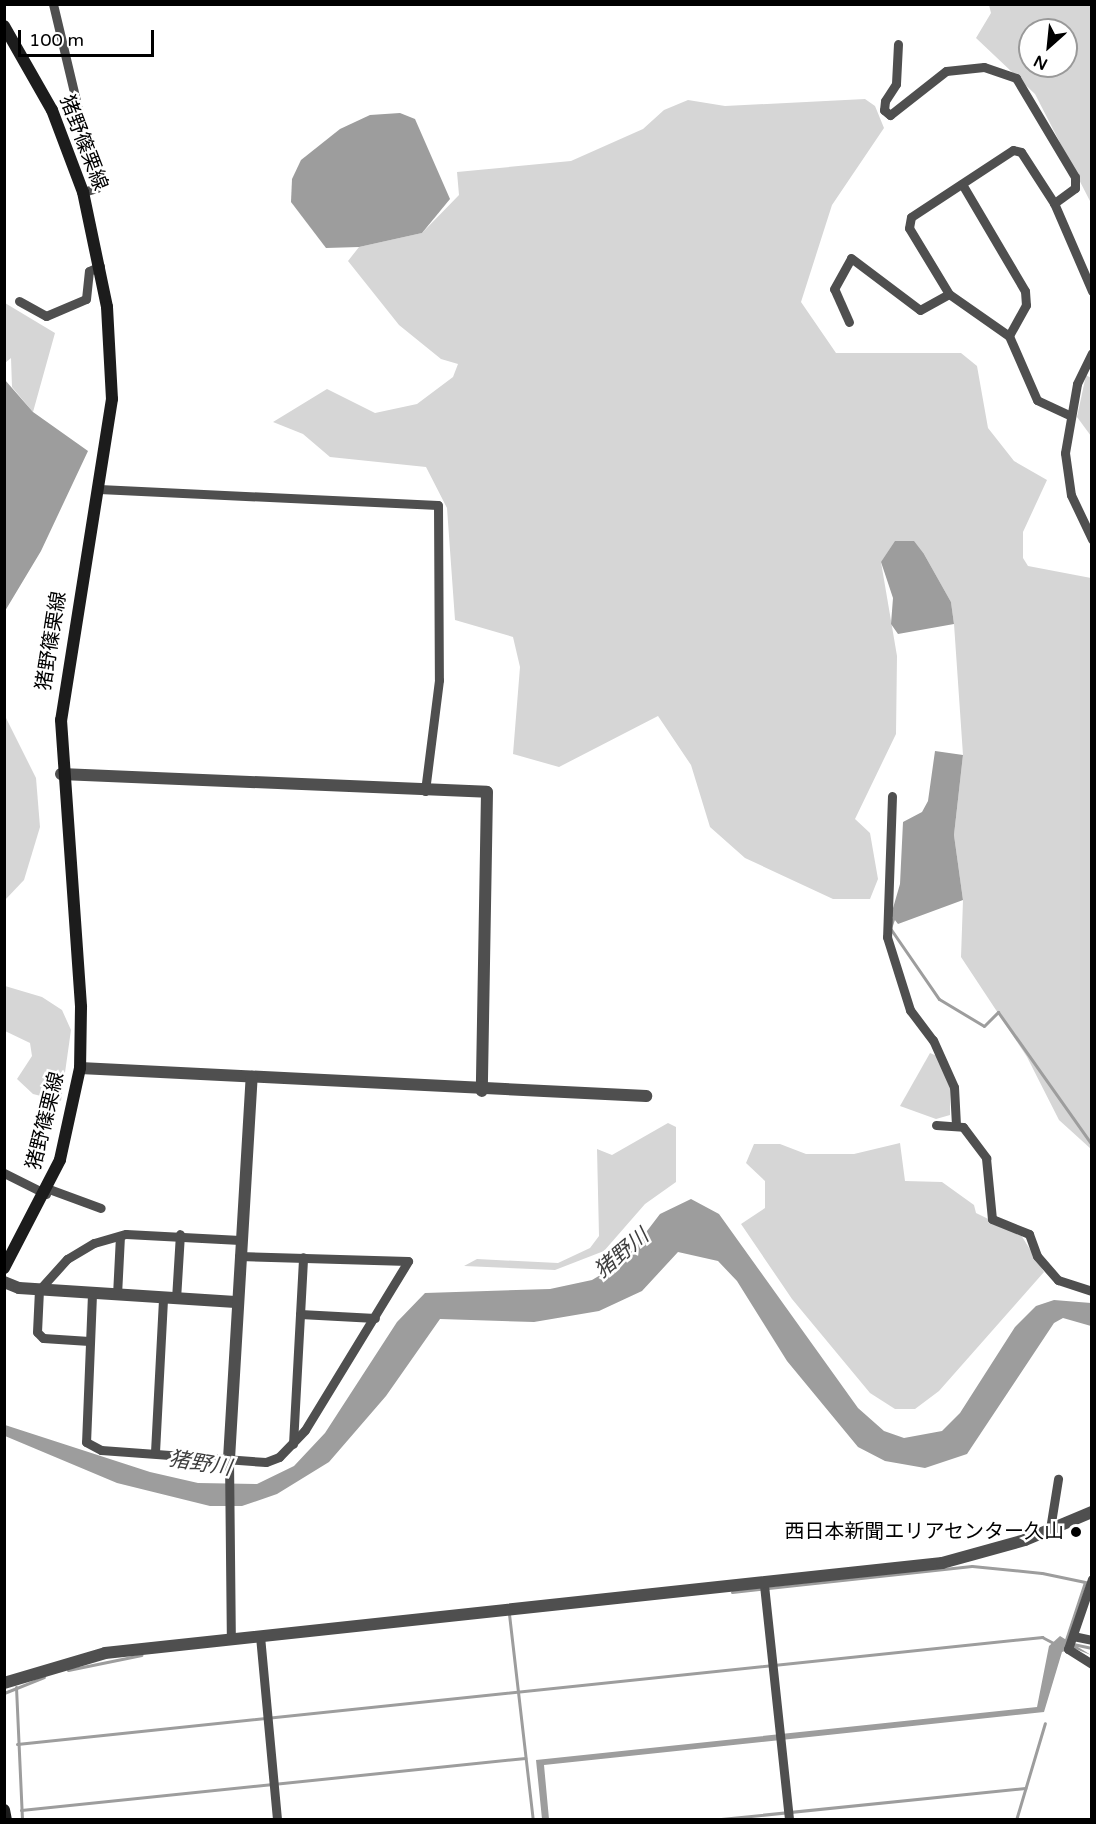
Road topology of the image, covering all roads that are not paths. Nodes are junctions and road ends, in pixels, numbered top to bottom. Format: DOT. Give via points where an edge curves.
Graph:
graph roads {
  1 [pos="53,4"];
  2 [pos="4,26"];
  3 [pos="898,44"];
  4 [pos="962,184"];
  5 [pos="83,192"];
  6 [pos="1054,203"];
  7 [pos="100,266"];
  8 [pos="1092,291"];
  9 [pos="950,294"];
  10 [pos="19,301"];
  11 [pos="849,322"];
  12 [pos="1009,336"];
  13 [pos="1092,353"];
  14 [pos="1069,415"];
  15 [pos="99,489"];
  16 [pos="1092,539"];
  17 [pos="61,774"];
  18 [pos="425,791"];
  19 [pos="892,796"];
  20 [pos="80,1068"];
  21 [pos="252,1077"];
  22 [pos="482,1091"];
  23 [pos="646,1096"];
  24 [pos="956,1124"];
  25 [pos="936,1125"];
  26 [pos="4,1173"];
  27 [pos="47,1191"];
  28 [pos="101,1208"];
  29 [pos="180,1234"];
  30 [pos="120,1236"];
  31 [pos="240,1240"];
  32 [pos="239,1256"];
  33 [pos="303,1257"];
  34 [pos="4,1268"];
  35 [pos="4,1282"];
  36 [pos="39,1290"];
  37 [pos="1092,1292"];
  38 [pos="92,1294"];
  39 [pos="117,1295"];
  40 [pos="163,1298"];
  41 [pos="176,1299"];
  42 [pos="236,1302"];
  43 [pos="300,1314"];
  44 [pos="375,1318"];
  45 [pos="89,1341"];
  46 [pos="293,1444"];
  47 [pos="155,1452"];
  48 [pos="229,1459"];
  49 [pos="1058,1479"];
  50 [pos="1091,1512"];
  51 [pos="1050,1529"];
  52 [pos="1092,1579"];
  53 [pos="764,1585"];
  54 [pos="260,1636"];
  55 [pos="231,1638"];
  56 [pos="1092,1640"];
  57 [pos="1071,1642"];
  58 [pos="1092,1664"];
  59 [pos="4,1683"];
  60 [pos="4,1810"];
  61 [pos="6,1820"];
  62 [pos="277,1820"];
  63 [pos="789,1820"];
  1 -- 5 [label="street" via="96,188"];
  2 -- 5 [label="main road, 猪野篠栗線" via="52,110"];
  3 -- 6 [label="street" via="896,84 885,101 890,115 946,71 984,66 1016,78 1075,177 1075,188"];
  4 -- 6 [label="street" via="1013,150 1021,152"];
  4 -- 9 [label="street" via="911,217 909,228"];
  4 -- 12 [label="street" via="1025,291 1026,305"];
  5 -- 7 [label="main road, 猪野篠栗線"];
  6 -- 8 [label="street"];
  7 -- 10 [label="street" via="88,271 86,299 46,316"];
  7 -- 15 [label="main road, 猪野篠栗線" via="112,399"];
  9 -- 11 [label="street" via="920,310 851,258 834,289"];
  9 -- 12 [label="street"];
  12 -- 14 [label="street" via="1037,400"];
  13 -- 14 [label="street"];
  14 -- 16 [label="street" via="1066,474"];
  15 -- 17 [label="main road, 猪野篠栗線" via="65,682"];
  15 -- 18 [label="street" via="438,505 439,680"];
  17 -- 18 [label="street"];
  17 -- 20 [label="main road, 猪野篠栗線" via="81,1007"];
  18 -- 22 [label="street" via="487,792"];
  19 -- 24 [label="street" via="887,937 909,1010 933,1040 954,1087"];
  20 -- 21 [label="street"];
  20 -- 27 [label="main road, 猪野篠栗線" via="67,1134"];
  21 -- 22 [label="street"];
  21 -- 31 [label="street"];
  22 -- 23 [label="street"];
  24 -- 25 [label="street"];
  24 -- 37 [label="street" via="986,1158 992,1219 1029,1234 1037,1256 1058,1280"];
  26 -- 27 [label="street"];
  27 -- 28 [label="street"];
  27 -- 34 [label="main road, 猪野篠栗線"];
  29 -- 30 [label="street"];
  29 -- 31 [label="street"];
  29 -- 41 [label="street"];
  30 -- 36 [label="street" via="68,1258"];
  30 -- 39 [label="street"];
  31 -- 32 [label="street"];
  32 -- 33 [label="street"];
  32 -- 42 [label="street"];
  33 -- 43 [label="street"];
  33 -- 44 [label="street" via="408,1261"];
  35 -- 36 [label="street"];
  36 -- 38 [label="street"];
  36 -- 45 [label="street" via="37,1332 43,1338"];
  38 -- 39 [label="street"];
  38 -- 45 [label="street"];
  39 -- 40 [label="street"];
  40 -- 41 [label="street"];
  40 -- 47 [label="street"];
  41 -- 42 [label="street"];
  42 -- 48 [label="street"];
  43 -- 44 [label="street"];
  43 -- 46 [label="street"];
  44 -- 46 [label="street"];
  45 -- 47 [label="street" via="86,1442 101,1450"];
  46 -- 48 [label="street" via="266,1462"];
  47 -- 48 [label="street"];
  48 -- 55 [label="street"];
  49 -- 51 [label="street"];
  50 -- 51 [label="street"];
  51 -- 53 [label="street" via="942,1563"];
  52 -- 57 [label="street"];
  53 -- 54 [label="street"];
  53 -- 63 [label="street"];
  54 -- 55 [label="street"];
  54 -- 62 [label="street"];
  55 -- 59 [label="street" via="105,1653"];
  56 -- 57 [label="street"];
  57 -- 58 [label="street"];
  60 -- 61 [label="main road"];
}
